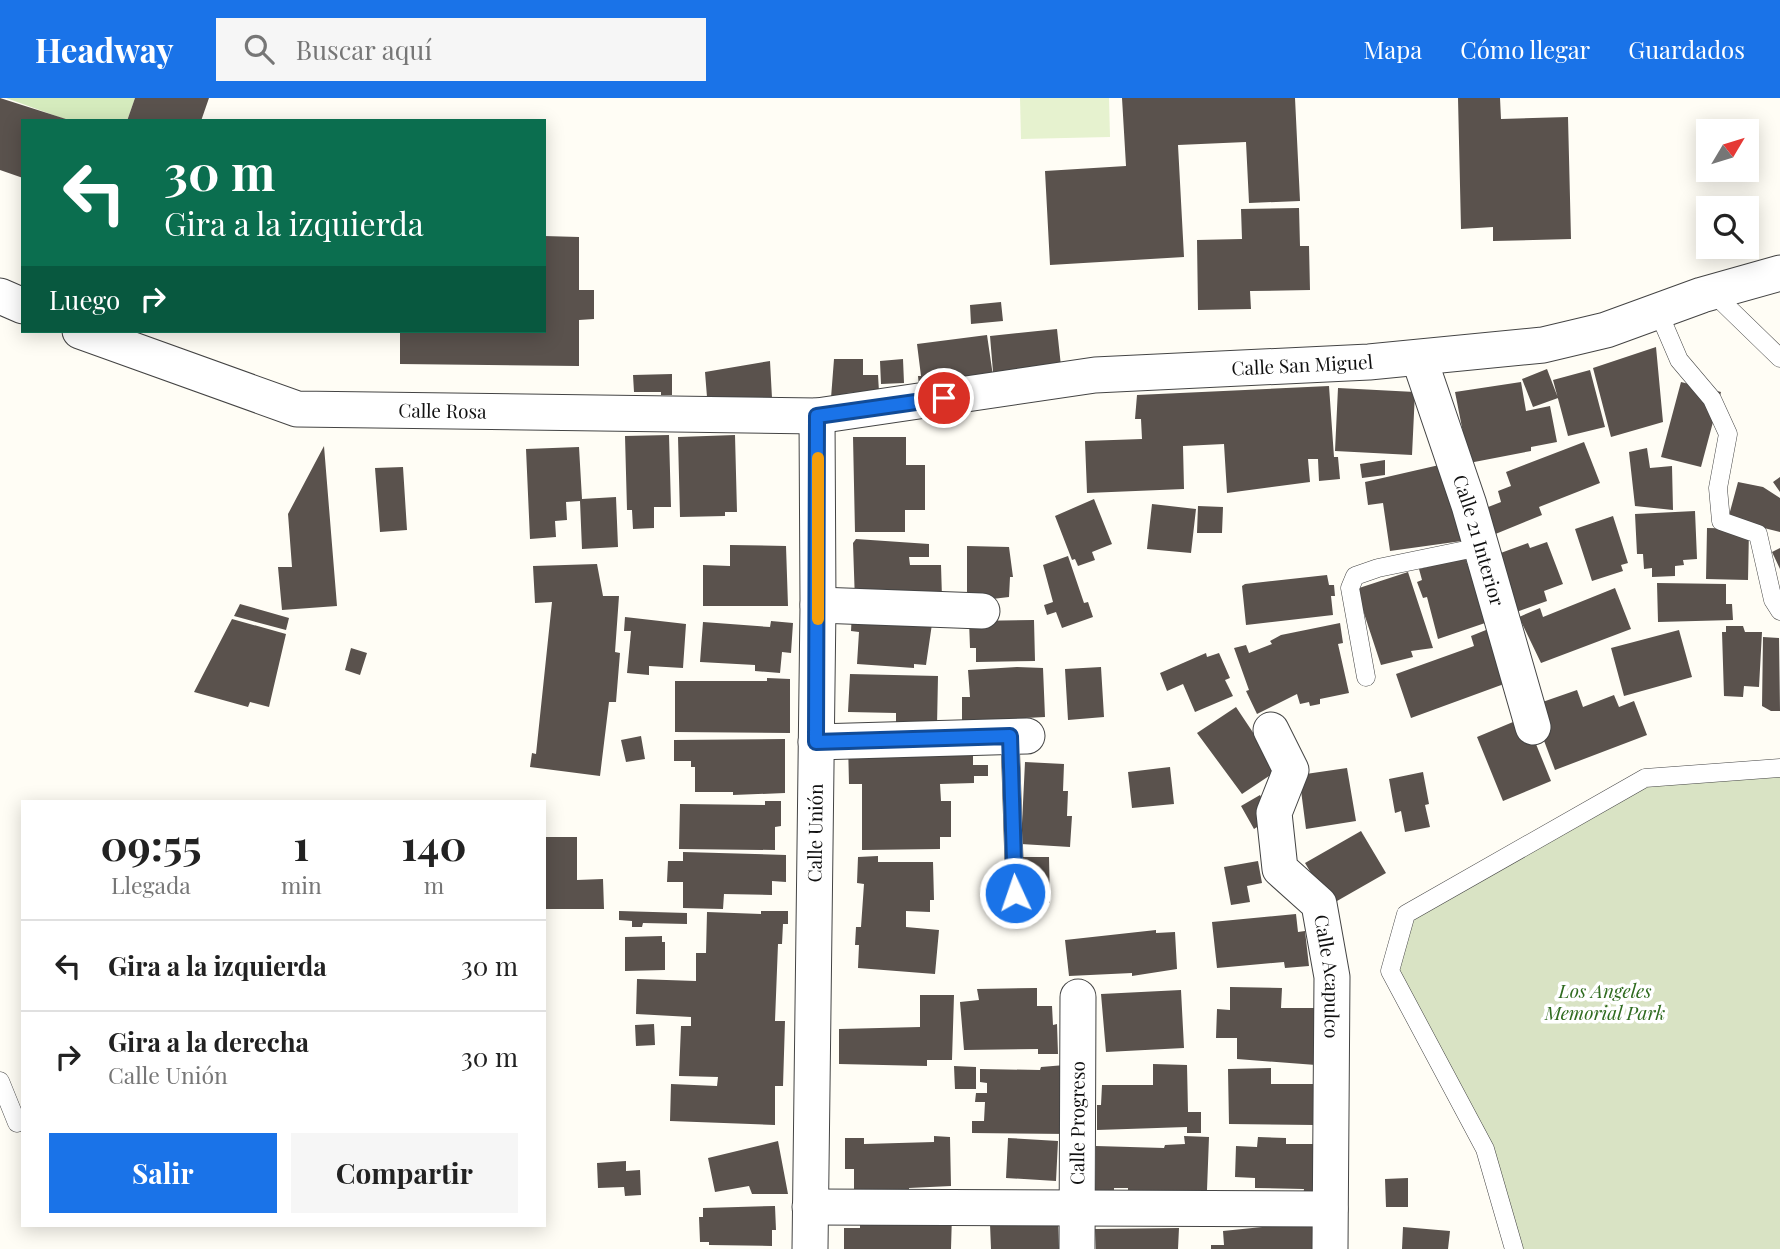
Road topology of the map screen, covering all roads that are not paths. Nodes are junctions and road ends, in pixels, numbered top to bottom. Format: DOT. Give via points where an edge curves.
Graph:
graph roads {
  1 [pos="1780,273"];
  2 [pos="1712,292"];
  3 [pos="0,296"];
  4 [pos="21,305"];
  5 [pos="1658,311"];
  6 [pos="86,333"];
  7 [pos="1419,358"];
  8 [pos="1780,358"];
  9 [pos="817,416"];
  10 [pos="1480,547"];
  11 [pos="818,605"];
  12 [pos="982,611"];
  13 [pos="1780,611"];
  14 [pos="1366,677"];
  15 [pos="1533,727"];
  16 [pos="1271,730"];
  17 [pos="1019,736"];
  18 [pos="816,742"];
  19 [pos="1780,768"];
  20 [pos="1015,893"];
  21 [pos="1078,997"];
  22 [pos="0,1081"];
  23 [pos="17,1123"];
  24 [pos="810,1207"];
  25 [pos="1077,1209"];
  26 [pos="1330,1209"];
  27 [pos="810,1249"];
  28 [pos="1077,1249"];
  29 [pos="1330,1249"];
  30 [pos="1514,1249"];
  1 -- 2 [label="street, Calle San Miguel"];
  2 -- 5 [label="street, Calle San Miguel"];
  2 -- 8 [label="lane"];
  3 -- 4 [label="street"];
  5 -- 7 [label="street, Calle San Miguel" via="1543,345"];
  5 -- 13 [label="lane" via="1679,360 1712,399 1728,434 1718,488 1721,521 1758,534 1773,600"];
  6 -- 9 [label="street, Calle Rosa" via="297,409"];
  7 -- 9 [label="street, Calle San Miguel" via="1095,375"];
  7 -- 10 [label="street, Calle 21 Interior"];
  9 -- 11 [label="street, Calle Unión"];
  10 -- 14 [label="lane" via="1355,576 1350,589"];
  10 -- 15 [label="street, Calle 21 Interior"];
  11 -- 12 [label="street"];
  11 -- 18 [label="street, Calle Unión"];
  16 -- 26 [label="street, Calle Acapulco" via="1291,770 1274,813 1280,869 1319,904 1332,977"];
  17 -- 18 [label="street"];
  17 -- 20 [label="lane"];
  18 -- 24 [label="street, Calle Unión"];
  19 -- 30 [label="lane" via="1645,778 1406,914 1390,971 1485,1149"];
  21 -- 25 [label="street, Calle Progreso"];
  22 -- 23 [label="lane"];
  24 -- 25 [label="street"];
  24 -- 27 [label="street, Calle Unión"];
  25 -- 26 [label="street"];
  25 -- 28 [label="street, Calle Progreso"];
  26 -- 29 [label="street, Calle Acapulco"];
}
